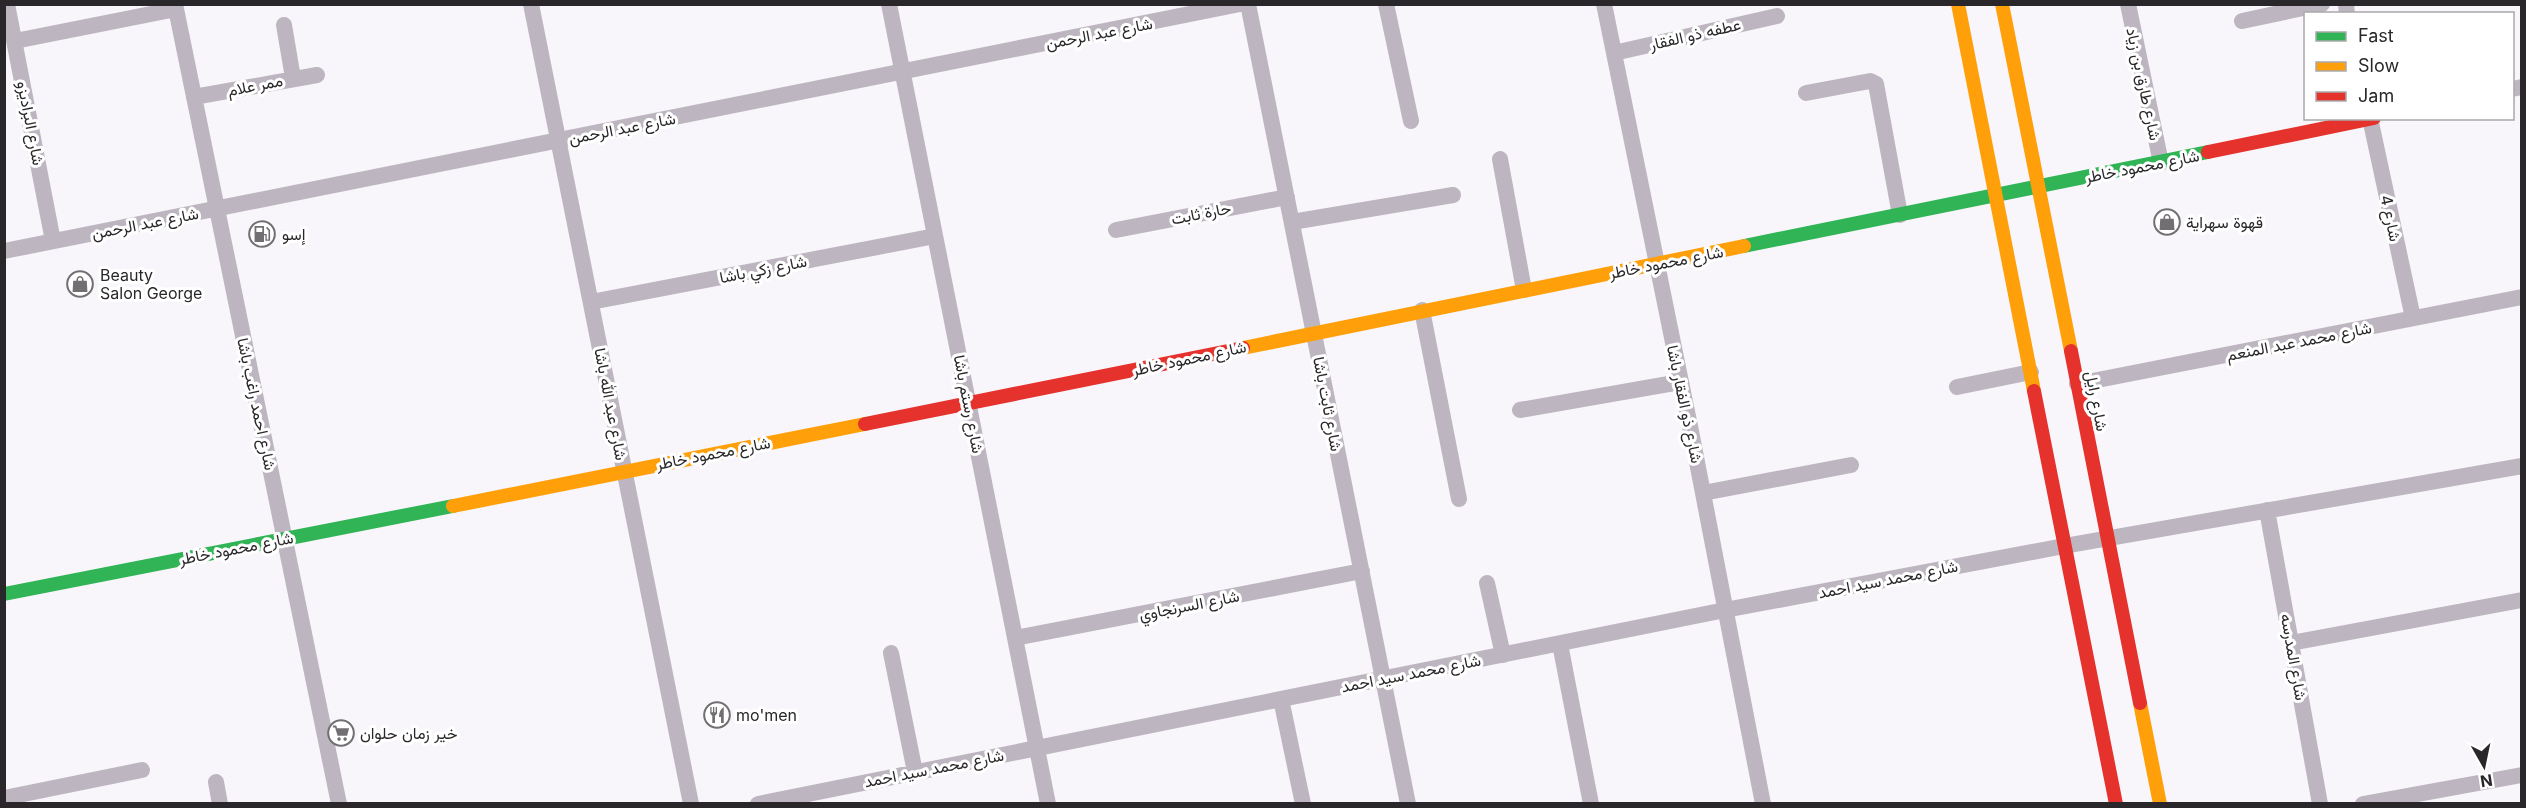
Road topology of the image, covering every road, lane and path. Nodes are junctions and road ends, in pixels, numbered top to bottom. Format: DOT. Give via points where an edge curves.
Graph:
graph roads {
  1 [pos="7,4"];
  2 [pos="531,4"];
  3 [pos="889,4"];
  4 [pos="1240,4"];
  5 [pos="1248,4"];
  6 [pos="1386,4"];
  7 [pos="1604,4"];
  8 [pos="1958,4"];
  9 [pos="2001,4"];
  10 [pos="2128,4"];
  11 [pos="2322,4"];
  12 [pos="176,7"];
  13 [pos="1777,16"];
  14 [pos="2242,21"];
  15 [pos="284,25"];
  16 [pos="15,41"];
  17 [pos="1614,53"];
  18 [pos="902,72"];
  19 [pos="317,75"];
  20 [pos="292,78"];
  21 [pos="1806,93"];
  22 [pos="194,97"];
  23 [pos="2366,120"];
  24 [pos="2371,120"];
  25 [pos="1412,121"];
  26 [pos="558,141"];
  27 [pos="1500,159"];
  28 [pos="2161,163"];
  29 [pos="2037,188"];
  30 [pos="1453,195"];
  31 [pos="1996,196"];
  32 [pos="1287,197"];
  33 [pos="217,209"];
  34 [pos="1900,215"];
  35 [pos="1292,222"];
  36 [pos="1116,230"];
  37 [pos="935,236"];
  38 [pos="53,241"];
  39 [pos="4,251"];
  40 [pos="1656,263"];
  41 [pos="1524,290"];
  42 [pos="2522,297"];
  43 [pos="591,302"];
  44 [pos="1422,310"];
  45 [pos="2413,318"];
  46 [pos="1314,332"];
  47 [pos="2031,372"];
  48 [pos="1680,382"];
  49 [pos="2077,384"];
  50 [pos="1957,387"];
  51 [pos="969,403"];
  52 [pos="1520,410"];
  53 [pos="1851,465"];
  54 [pos="2522,466"];
  55 [pos="625,470"];
  56 [pos="1703,494"];
  57 [pos="1459,499"];
  58 [pos="2267,510"];
  59 [pos="285,538"];
  60 [pos="2107,538"];
  61 [pos="2064,546"];
  62 [pos="1362,571"];
  63 [pos="1487,582"];
  64 [pos="4,594"];
  65 [pos="2522,600"];
  66 [pos="1725,610"];
  67 [pos="1016,638"];
  68 [pos="1560,644"];
  69 [pos="2291,644"];
  70 [pos="891,652"];
  71 [pos="1503,655"];
  72 [pos="1383,678"];
  73 [pos="1281,699"];
  74 [pos="1037,748"];
  75 [pos="142,770"];
  76 [pos="915,772"];
  77 [pos="2522,775"];
  78 [pos="216,782"];
  79 [pos="4,798"];
  80 [pos="220,804"];
  81 [pos="339,804"];
  82 [pos="691,804"];
  83 [pos="758,804"];
  84 [pos="1048,804"];
  85 [pos="1303,804"];
  86 [pos="1408,804"];
  87 [pos="1591,804"];
  88 [pos="1763,804"];
  89 [pos="2116,804"];
  90 [pos="2160,804"];
  91 [pos="2320,804"];
  92 [pos="2363,804"];
  1 -- 16 [label="street, شارع البراديزو"];
  2 -- 26 [label="street, شارع عبد الله باشا"];
  3 -- 18 [label="street, شارع رستم باشا"];
  4 -- 18 [label="street, شارع عبد الرحمن"];
  5 -- 32 [label="street, شارع ثابت باشا"];
  6 -- 25 [label="street"];
  7 -- 17 [label="street, شارع ذو الفقار باشا"];
  8 -- 31 [label="street"];
  9 -- 29 [label="street, شارع رايل"];
  10 -- 28 [label="street, شارع طارق بن زياد"];
  11 -- 14 [label="street"];
  12 -- 16 [label="street"];
  12 -- 22 [label="street, شارع احمد راغب باشا"];
  13 -- 17 [label="street, عطفه ذو الفقار"];
  15 -- 20 [label="street"];
  16 -- 38 [label="street, شارع البراديزو"];
  17 -- 40 [label="street, شارع ذو الفقار باشا"];
  18 -- 26 [label="street, شارع عبد الرحمن"];
  18 -- 37 [label="street, شارع رستم باشا"];
  19 -- 20 [label="street, ممر علام"];
  20 -- 22 [label="street, ممر علام"];
  21 -- 34 [label="street" via="1870,81 1876,84"];
  22 -- 33 [label="street, شارع احمد راغب باشا"];
  23 -- 28 [label="street, شارع محمود خاطر"];
  24 -- 45 [label="street, شارع 4"];
  26 -- 33 [label="street, شارع عبد الرحمن"];
  26 -- 43 [label="street, شارع عبد الله باشا"];
  27 -- 41 [label="street"];
  28 -- 29 [label="street, شارع محمود خاطر"];
  29 -- 31 [label="street, شارع محمود خاطر"];
  29 -- 49 [label="street, شارع رايل"];
  30 -- 35 [label="street"];
  31 -- 34 [label="street, شارع محمود خاطر"];
  31 -- 47 [label="street"];
  32 -- 35 [label="street, شارع ثابت باشا"];
  32 -- 36 [label="street, حارة ثابت"];
  33 -- 38 [label="street, شارع عبد الرحمن"];
  33 -- 59 [label="street, شارع احمد راغب باشا"];
  34 -- 40 [label="street, شارع محمود خاطر"];
  35 -- 46 [label="street, شارع ثابت باشا"];
  37 -- 43 [label="street, شارع زكي باشا"];
  37 -- 51 [label="street, شارع رستم باشا"];
  38 -- 39 [label="street, شارع عبد الرحمن"];
  40 -- 41 [label="street, شارع محمود خاطر"];
  40 -- 48 [label="street, شارع ذو الفقار باشا"];
  41 -- 44 [label="street, شارع محمود خاطر"];
  42 -- 45 [label="street, شارع محمد عبد المنعم"];
  43 -- 55 [label="street, شارع عبد الله باشا"];
  44 -- 46 [label="street, شارع محمود خاطر"];
  44 -- 57 [label="street"];
  45 -- 49 [label="street, شارع محمد عبد المنعم"];
  46 -- 51 [label="street, شارع محمود خاطر"];
  46 -- 62 [label="street, شارع ثابت باشا"];
  47 -- 50 [label="street"];
  47 -- 61 [label="street"];
  48 -- 52 [label="street"];
  48 -- 56 [label="street, شارع ذو الفقار باشا"];
  49 -- 60 [label="street, شارع رايل"];
  51 -- 55 [label="street, شارع محمود خاطر"];
  51 -- 67 [label="street, شارع رستم باشا"];
  53 -- 56 [label="street"];
  54 -- 58 [label="street, شارع محمد سيد احمد"];
  55 -- 59 [label="street, شارع محمود خاطر"];
  55 -- 82 [label="street, شارع عبد الله باشا"];
  56 -- 66 [label="street, شارع ذو الفقار باشا"];
  58 -- 60 [label="street, شارع محمد سيد احمد"];
  58 -- 69 [label="street, شارع المدرسه"];
  59 -- 64 [label="street, شارع محمود خاطر"];
  59 -- 81 [label="street, شارع احمد راغب باشا"];
  60 -- 61 [label="street, شارع محمد سيد احمد"];
  60 -- 90 [label="street, شارع رايل"];
  61 -- 66 [label="street, شارع محمد سيد احمد"];
  61 -- 89 [label="street"];
  62 -- 67 [label="street, شارع السرنجاوي"];
  62 -- 72 [label="street, شارع ثابت باشا"];
  63 -- 71 [label="street"];
  65 -- 69 [label="street"];
  66 -- 68 [label="street, شارع محمد سيد احمد"];
  66 -- 88 [label="street, شارع ذو الفقار باشا"];
  67 -- 74 [label="street, شارع رستم باشا"];
  68 -- 71 [label="street, شارع محمد سيد احمد"];
  68 -- 87 [label="street"];
  69 -- 91 [label="street, شارع المدرسه"];
  70 -- 76 [label="street"];
  71 -- 72 [label="street, شارع محمد سيد احمد"];
  72 -- 73 [label="street, شارع محمد سيد احمد"];
  72 -- 86 [label="street, شارع ثابت باشا"];
  73 -- 74 [label="street, شارع محمد سيد احمد"];
  73 -- 85 [label="street"];
  74 -- 76 [label="street, شارع محمد سيد احمد"];
  74 -- 84 [label="street, شارع رستم باشا"];
  75 -- 79 [label="street"];
  76 -- 83 [label="street, شارع محمد سيد احمد"];
  77 -- 92 [label="street"];
  78 -- 80 [label="street"];
}
